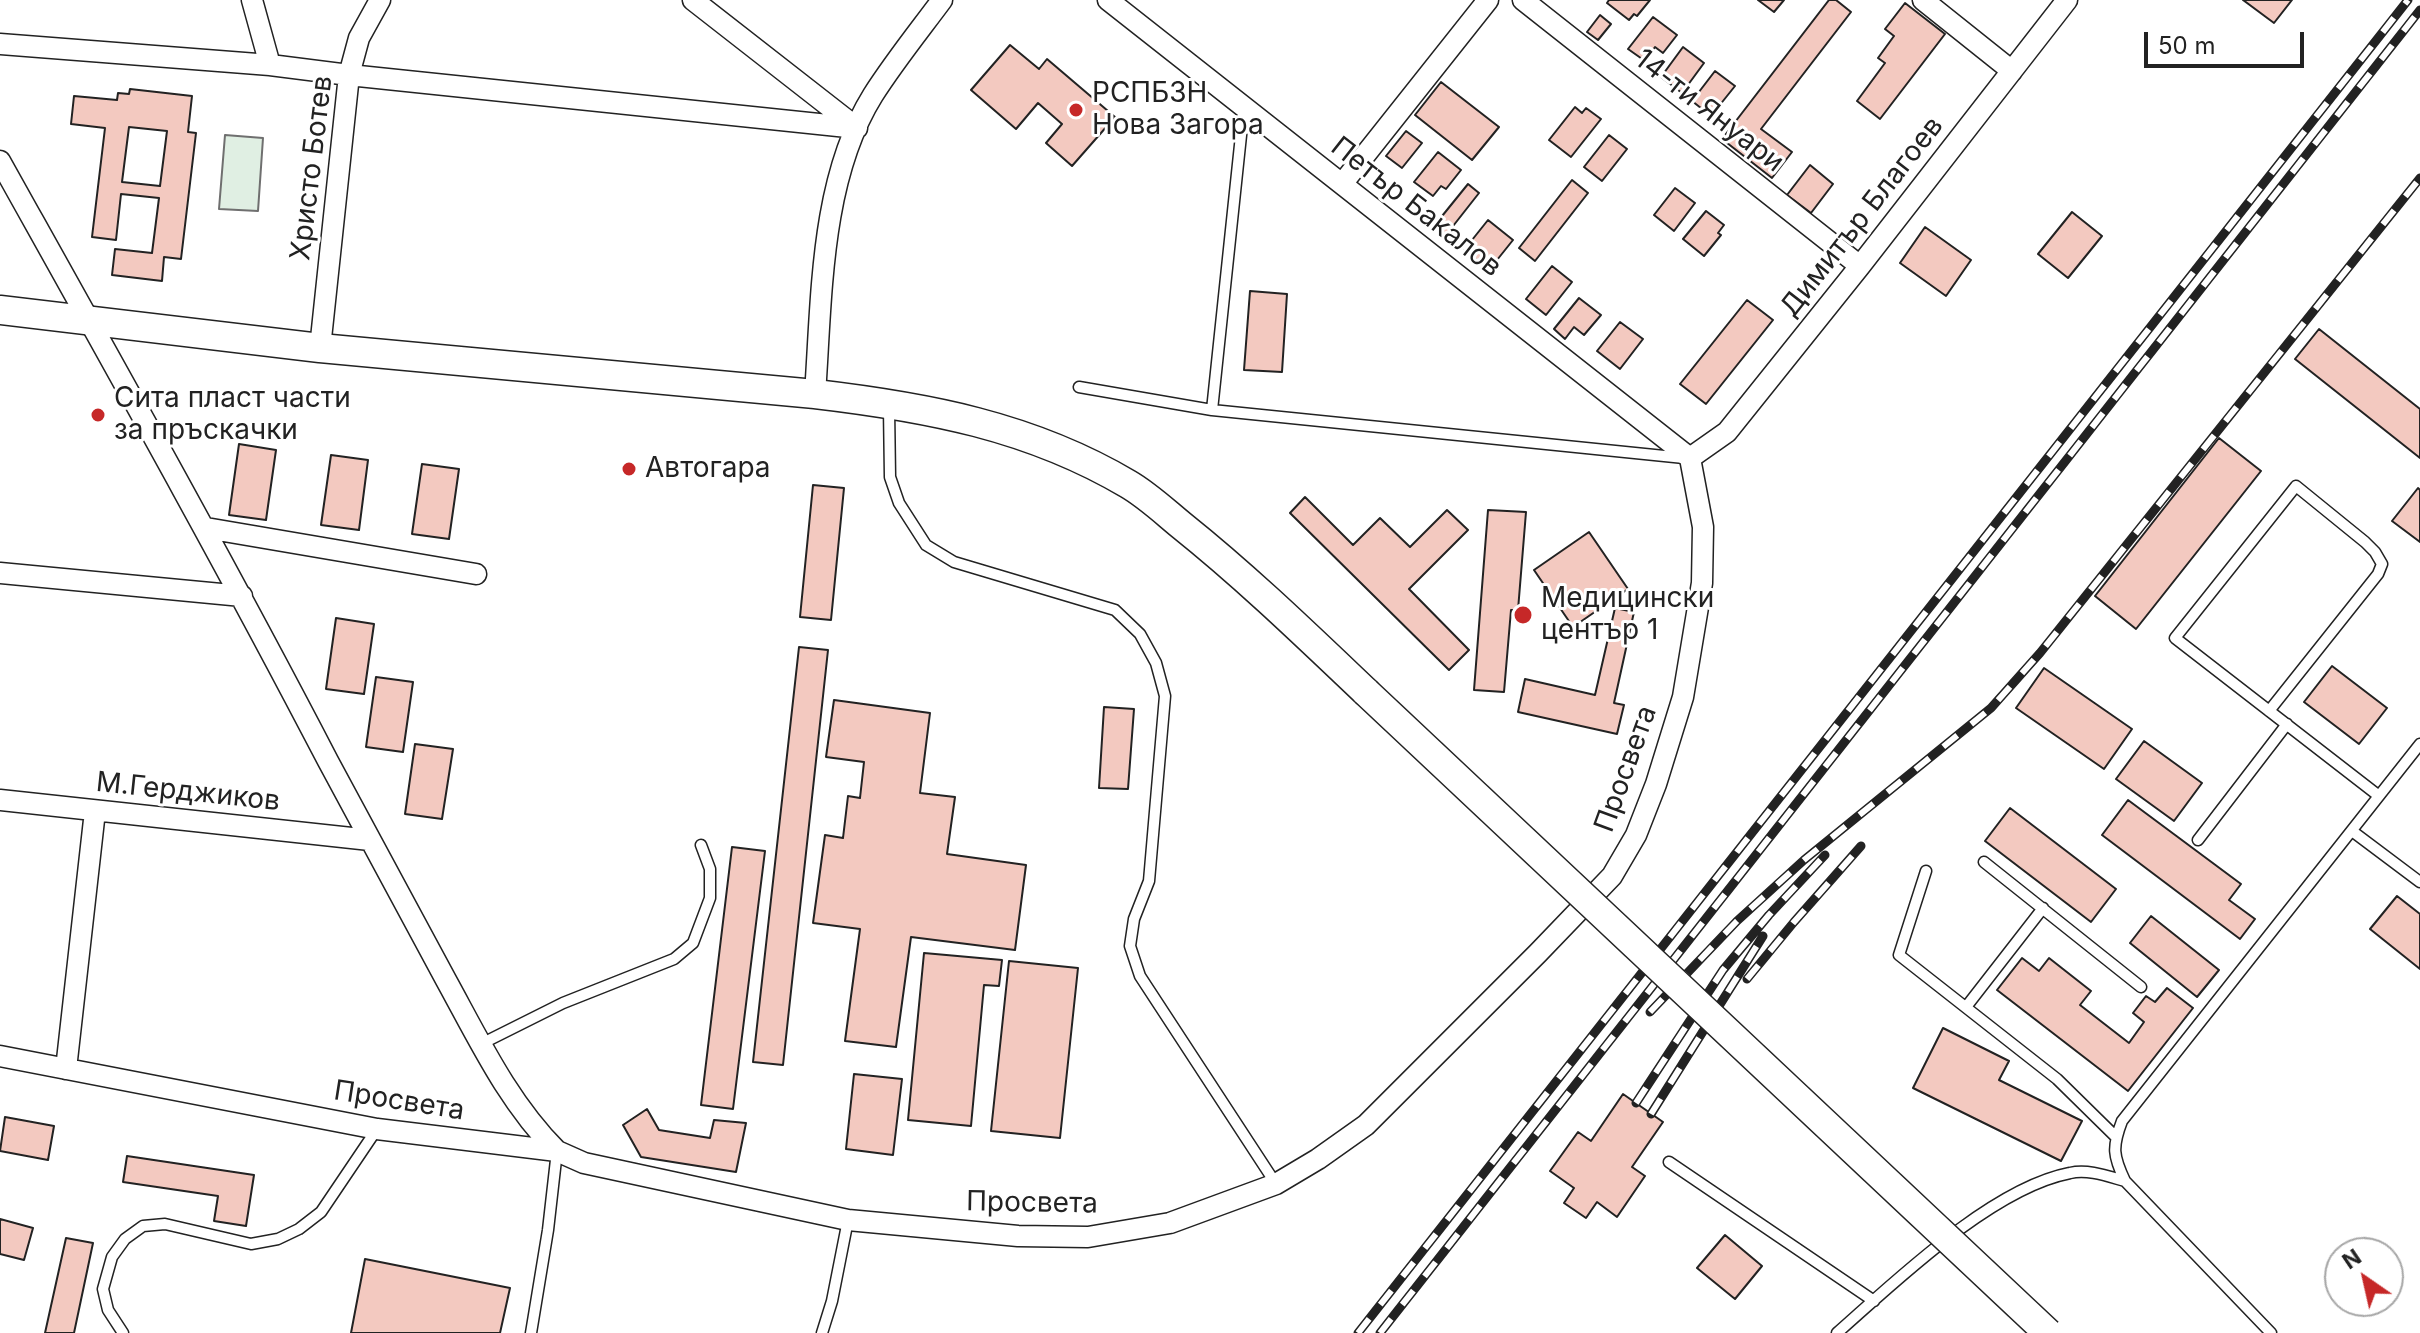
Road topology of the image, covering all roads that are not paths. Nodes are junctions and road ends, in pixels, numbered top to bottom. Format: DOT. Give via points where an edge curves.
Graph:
graph roads {
  1 [pos="252,0"];
  2 [pos="380,0"];
  3 [pos="693,0"];
  4 [pos="942,0"];
  5 [pos="1108,0"];
  6 [pos="1488,0"];
  7 [pos="1523,0"];
  8 [pos="1923,0"];
  9 [pos="2067,0"];
  10 [pos="0,44"];
  11 [pos="270,65"];
  12 [pos="2012,71"];
  13 [pos="349,75"];
  14 [pos="1244,107"];
  15 [pos="857,128"];
  16 [pos="0,161"];
  17 [pos="1342,184"];
  18 [pos="1860,266"];
  19 [pos="0,310"];
  20 [pos="90,321"];
  21 [pos="320,348"];
  22 [pos="1079,387"];
  23 [pos="815,394"];
  24 [pos="889,402"];
  25 [pos="1212,410"];
  26 [pos="1690,458"];
  27 [pos="206,528"];
  28 [pos="0,573"];
  29 [pos="476,574"];
  30 [pos="242,596"];
  31 [pos="2269,711"];
  32 [pos="2287,724"];
  33 [pos="2420,744"];
  34 [pos="2379,796"];
  35 [pos="0,800"];
  36 [pos="95,811"];
  37 [pos="2352,831"];
  38 [pos="370,840"];
  39 [pos="2198,840"];
  40 [pos="701,845"];
  41 [pos="1984,862"];
  42 [pos="1926,871"];
  43 [pos="2420,882"];
  44 [pos="2043,908"];
  45 [pos="2141,987"];
  46 [pos="1966,1007"];
  47 [pos="481,1044"];
  48 [pos="0,1056"];
  49 [pos="66,1069"];
  50 [pos="377,1129"];
  51 [pos="2116,1137"];
  52 [pos="557,1151"];
  53 [pos="1669,1162"];
  54 [pos="2125,1181"];
  55 [pos="1276,1184"];
  56 [pos="848,1220"];
  57 [pos="1874,1301"];
  58 [pos="123,1333"];
  59 [pos="531,1333"];
  60 [pos="822,1333"];
  61 [pos="1837,1333"];
  62 [pos="2048,1333"];
  63 [pos="2271,1333"];
  1 -- 11 [label="street"];
  2 -- 13 [label="street, Христо Ботев" via="359,38"];
  3 -- 15 [label="street"];
  4 -- 15 [label="street" via="872,96"];
  5 -- 14 [label="street, Петър Бакалов"];
  6 -- 17 [label="street"];
  7 -- 18 [label="street, 14-ти Януари"];
  8 -- 12 [label="street"];
  9 -- 12 [label="street, Димитър Благоев"];
  10 -- 11 [label="street"];
  11 -- 13 [label="street"];
  12 -- 18 [label="street, Димитър Благоев"];
  13 -- 15 [label="street"];
  13 -- 21 [label="street, Христо Ботев"];
  14 -- 17 [label="street, Петър Бакалов"];
  14 -- 25 [label="lane"];
  15 -- 23 [label="street" via="836,184 829,227"];
  16 -- 20 [label="street"];
  17 -- 26 [label="street, Петър Бакалов"];
  18 -- 26 [label="street, Димитър Благоев" via="1727,432"];
  19 -- 20 [label="main road"];
  20 -- 21 [label="main road"];
  20 -- 27 [label="street"];
  21 -- 23 [label="main road"];
  22 -- 25 [label="lane"];
  23 -- 24 [label="main road"];
  24 -- 55 [label="lane" via="890,477 899,503 926,545 954,562 1115,610 1140,634 1156,663 1165,696 1149,881 1130,946 1140,976"];
  24 -- 62 [label="main road, bridge" via="993,425 1057,448 1130,485 1227,562"];
  25 -- 26 [label="lane"];
  26 -- 55 [label="street, Просвета" via="1703,527 1702,583 1683,697 1636,835 1612,876 1366,1125"];
  27 -- 29 [label="street"];
  27 -- 30 [label="street"];
  28 -- 30 [label="street"];
  30 -- 38 [label="street"];
  31 -- 31 [label="lane" via="2175,638 2296,486 2365,542 2382,564"];
  31 -- 32 [label="lane"];
  32 -- 34 [label="lane"];
  32 -- 39 [label="lane"];
  33 -- 34 [label="lane"];
  34 -- 37 [label="lane"];
  35 -- 36 [label="street, М.Герджиков"];
  36 -- 38 [label="street, М.Герджиков"];
  36 -- 49 [label="street"];
  37 -- 43 [label="lane"];
  37 -- 51 [label="lane" via="2122,1121"];
  38 -- 47 [label="street"];
  40 -- 47 [label="lane" via="710,869 710,898 693,943 674,959 563,1003"];
  41 -- 44 [label="lane"];
  42 -- 46 [label="lane" via="1899,955"];
  44 -- 45 [label="lane"];
  44 -- 46 [label="lane"];
  46 -- 51 [label="lane" via="2057,1079"];
  47 -- 52 [label="street" via="512,1098"];
  48 -- 49 [label="street, Просвета"];
  49 -- 50 [label="street, Просвета"];
  50 -- 52 [label="street, Просвета"];
  50 -- 58 [label="lane" via="321,1212 278,1239 251,1244 165,1224 143,1226 125,1239 112,1257 103,1289 108,1310"];
  51 -- 54 [label="lane" via="2116,1162"];
  52 -- 56 [label="street, Просвета" via="584,1163"];
  52 -- 59 [label="lane"];
  53 -- 57 [label="lane"];
  54 -- 57 [label="lane" via="2073,1172 2015,1194 1979,1215"];
  54 -- 63 [label="lane"];
  55 -- 56 [label="street, Просвета" via="1170,1223 1088,1237"];
  56 -- 60 [label="lane"];
  57 -- 61 [label="lane"];
}
